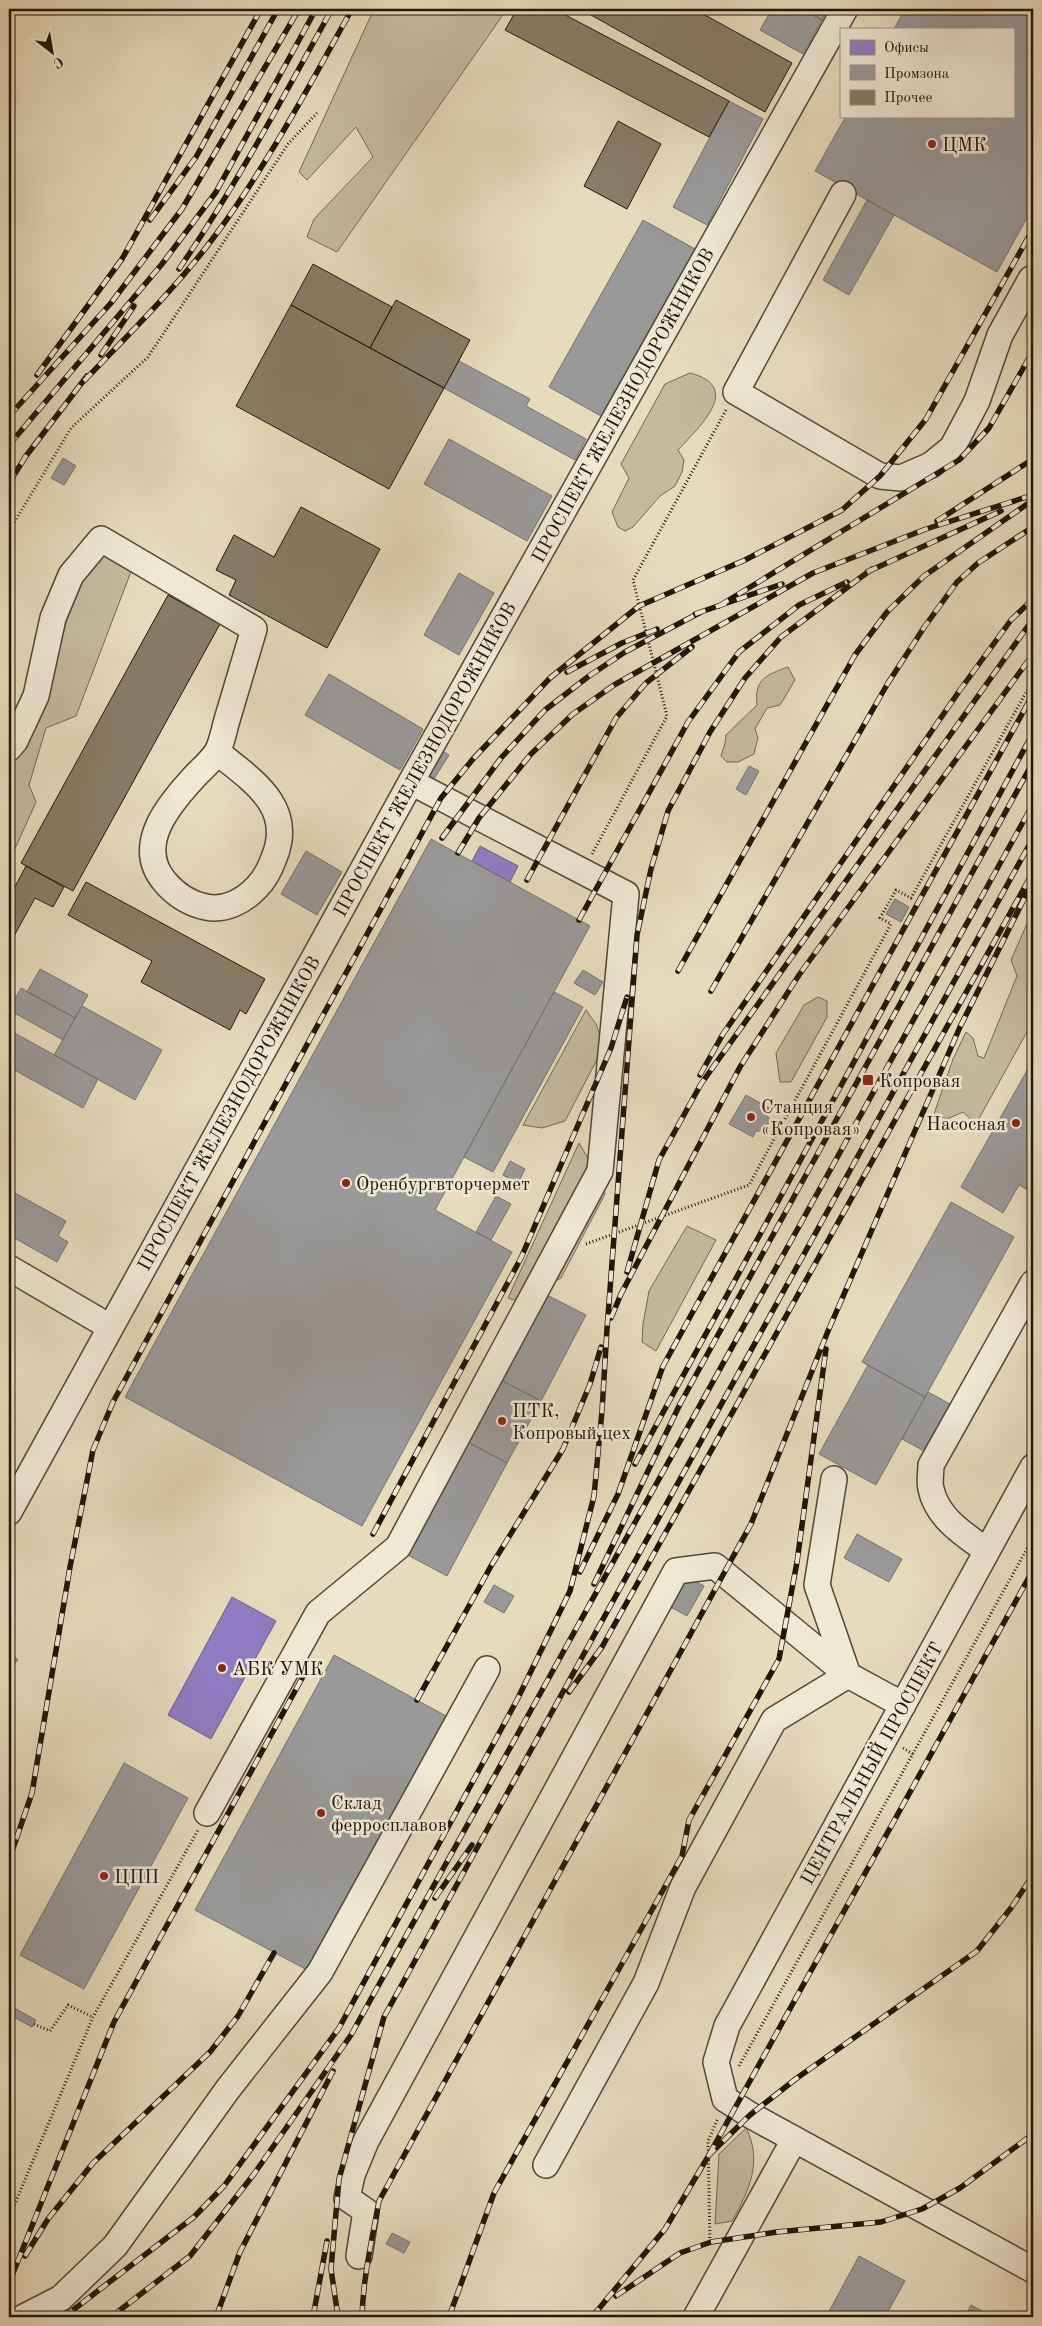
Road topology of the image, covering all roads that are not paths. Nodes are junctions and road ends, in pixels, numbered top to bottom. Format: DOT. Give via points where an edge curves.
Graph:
graph roads {
  1 [pos="845,9"];
  2 [pos="843,194"];
  3 [pos="1033,281"];
  4 [pos="9,748"];
  5 [pos="217,752"];
  6 [pos="410,782"];
  7 [pos="9,1268"];
  8 [pos="1033,1283"];
  9 [pos="110,1327"];
  10 [pos="1033,1467"];
  11 [pos="834,1479"];
  12 [pos="9,1512"];
  13 [pos="987,1551"];
  14 [pos="487,1670"];
  15 [pos="848,1675"];
  16 [pos="903,1705"];
  17 [pos="208,1813"];
  18 [pos="794,2140"];
  19 [pos="546,2165"];
  20 [pos="359,2256"];
  21 [pos="1033,2270"];
  22 [pos="24,2317"];
  23 [pos="696,2317"];
  1 -- 6 [label="street, ПРОСПЕКТ ЖЕЛЕЗНОДОРОЖНИКОВ"];
  2 -- 3 [label="street" via="736,392 880,476 901,478 931,464 952,448 977,401 1000,335"];
  4 -- 5 [label="street" via="36,696 53,618 71,575 101,539 254,629"];
  5 -- 5 [label="street" via="163,816 150,850 158,874 172,891 206,907 225,907 246,898 259,885 278,848 281,830 270,800"];
  6 -- 9 [label="street, ПРОСПЕКТ ЖЕЛЕЗНОДОРОЖНИКОВ"];
  6 -- 17 [label="street" via="626,894 600,1171 398,1547 318,1613"];
  7 -- 9 [label="street"];
  8 -- 13 [label="street" via="931,1465 931,1488 938,1506 951,1525"];
  9 -- 12 [label="street, ПРОСПЕКТ ЖЕЛЕЗНОДОРОЖНИКОВ"];
  10 -- 13 [label="street, ЦЕНТРАЛЬНЫЙ ПРОСПЕКТ"];
  11 -- 15 [label="street" via="817,1585"];
  13 -- 16 [label="street, ЦЕНТРАЛЬНЫЙ ПРОСПЕКТ"];
  14 -- 22 [label="street" via="320,1972 228,2090 115,2246 60,2298"];
  15 -- 16 [label="street"];
  15 -- 19 [label="street" via="774,1720 683,1887 646,1982"];
  15 -- 20 [label="street" via="715,1566 676,1571 366,2141 346,2198 366,2211"];
  16 -- 18 [label="street, ЦЕНТРАЛЬНЫЙ ПРОСПЕКТ" via="727,2026 716,2062 725,2099"];
  18 -- 21 [label="street"];
  18 -- 23 [label="street"];
}
